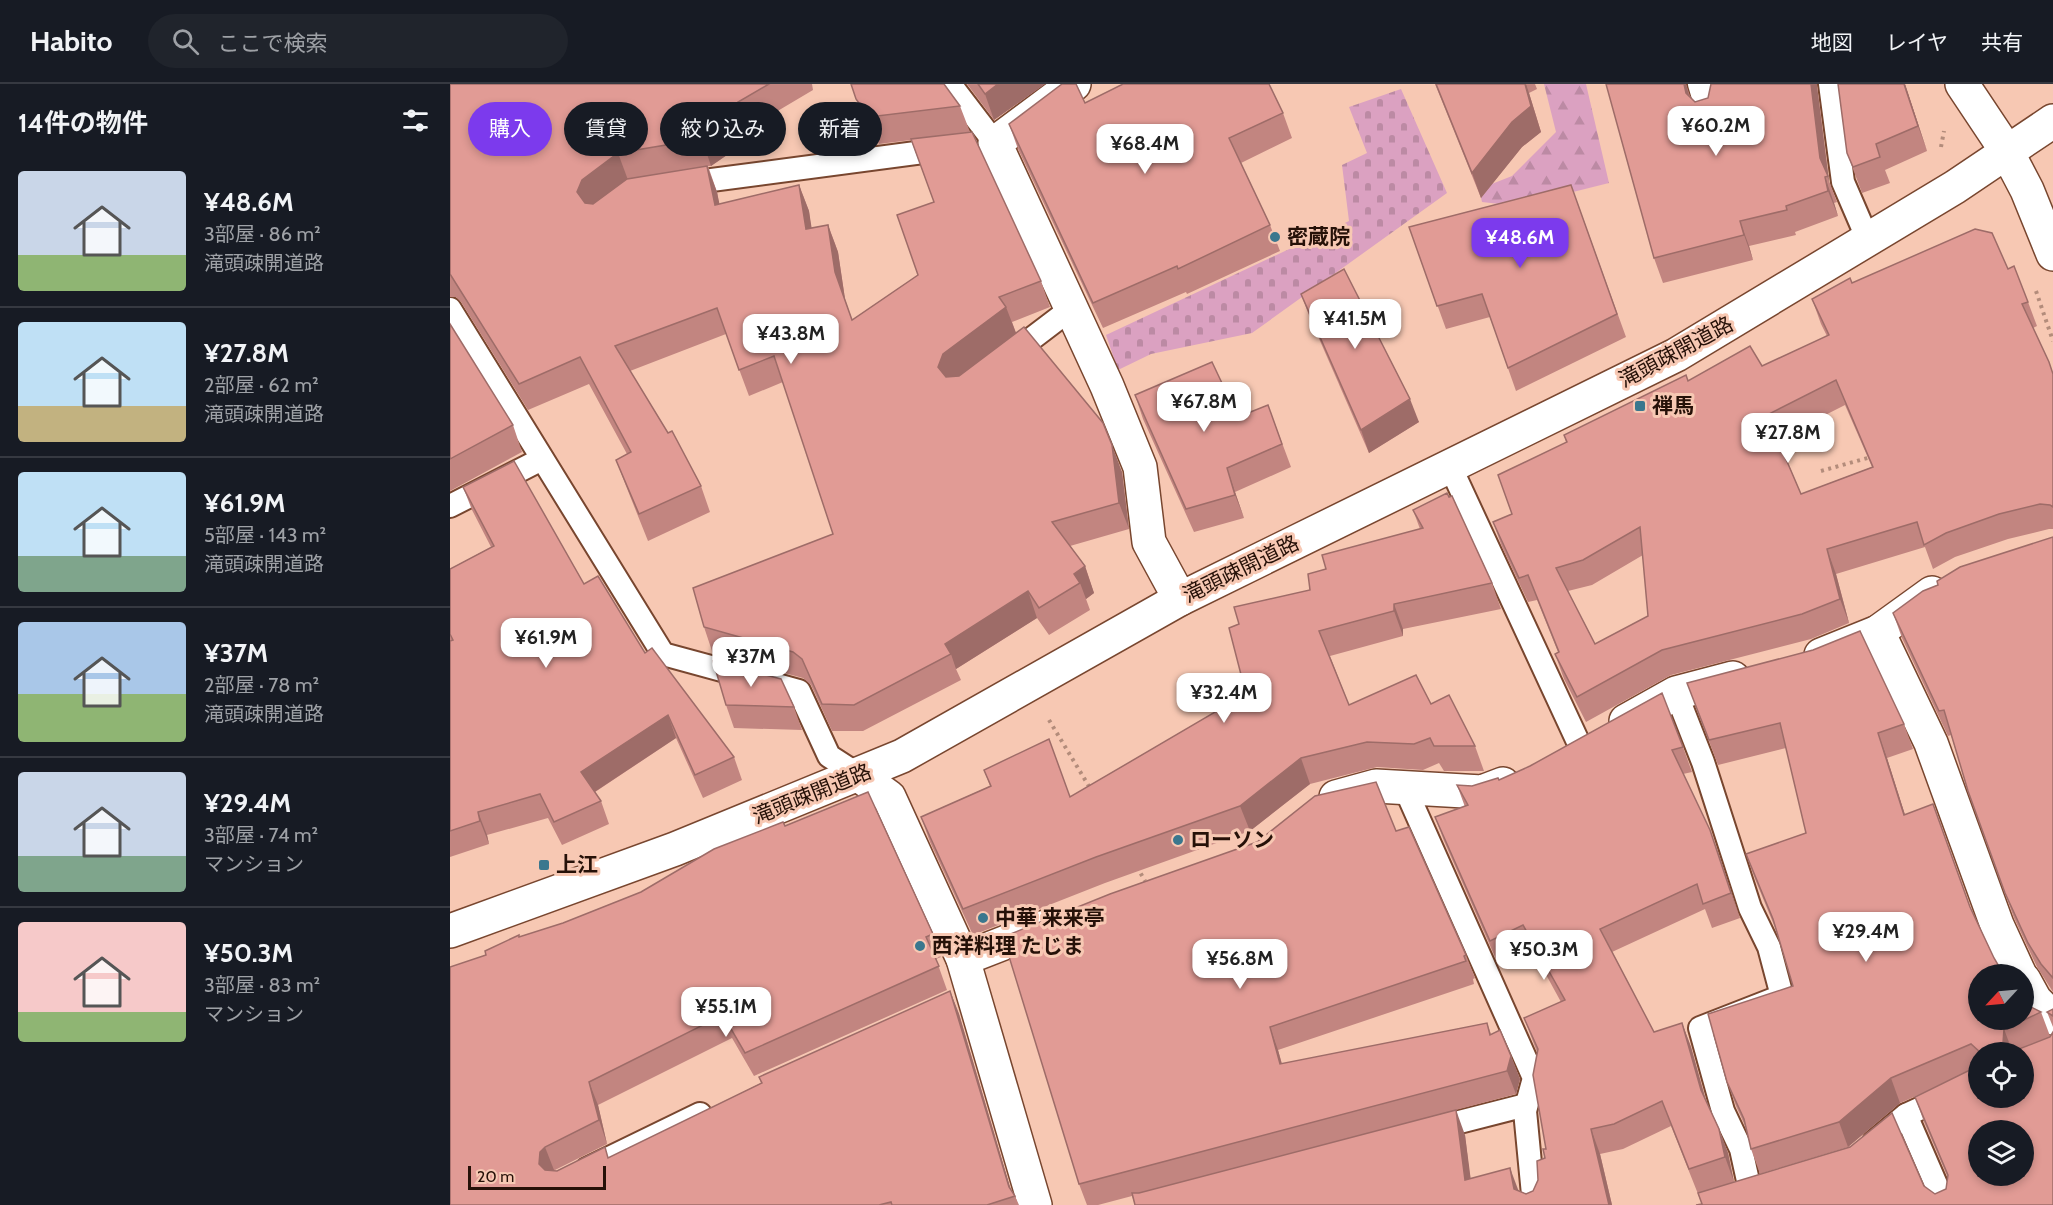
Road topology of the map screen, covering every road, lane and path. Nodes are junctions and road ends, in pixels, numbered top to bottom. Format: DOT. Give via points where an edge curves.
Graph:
graph roads {
  1 [pos="950,84"];
  2 [pos="1074,84"];
  3 [pos="1699,84"];
  4 [pos="1830,84"];
  5 [pos="1962,84"];
  6 [pos="1708,114"];
  7 [pos="2053,121"];
  8 [pos="995,143"];
  9 [pos="2006,150"];
  10 [pos="665,186"];
  11 [pos="1868,240"];
  12 [pos="2053,254"];
  13 [pos="2034,284"];
  14 [pos="1072,308"];
  15 [pos="450,309"];
  16 [pos="2053,341"];
  17 [pos="989,370"];
  18 [pos="1877,455"];
  19 [pos="542,459"];
  20 [pos="1450,466"];
  21 [pos="1821,471"];
  22 [pos="450,506"];
  23 [pos="1961,575"];
  24 [pos="1180,599"];
  25 [pos="1878,632"];
  26 [pos="1796,663"];
  27 [pos="1763,671"];
  28 [pos="1676,693"];
  29 [pos="1044,713"];
  30 [pos="1580,746"];
  31 [pos="860,776"];
  32 [pos="1405,788"];
  33 [pos="1091,790"];
  34 [pos="1307,809"];
  35 [pos="1133,861"];
  36 [pos="1146,881"];
  37 [pos="1069,917"];
  38 [pos="450,931"];
  39 [pos="963,958"];
  40 [pos="2015,964"];
  41 [pos="2034,997"];
  42 [pos="2053,1018"];
  43 [pos="1968,1086"];
  44 [pos="1526,1105"];
  45 [pos="718,1106"];
  46 [pos="1906,1114"];
  47 [pos="1411,1135"];
  48 [pos="1856,1159"];
  49 [pos="570,1177"];
  50 [pos="1728,1198"];
  51 [pos="1035,1205"];
  52 [pos="1534,1205"];
  53 [pos="1945,1205"];
  1 -- 8 [label="lane"];
  2 -- 8 [label="street"];
  3 -- 6 [label="lane"];
  4 -- 11 [label="lane" via="1843,182"];
  5 -- 9 [label="street"];
  7 -- 9 [label="street, 滝頭疎開道路"];
  8 -- 10 [label="lane"];
  8 -- 14 [label="street"];
  9 -- 11 [label="street, 滝頭疎開道路" via="1956,187"];
  9 -- 12 [label="street"];
  11 -- 20 [label="street, 滝頭疎開道路" via="1676,355"];
  13 -- 16 [label="path"];
  14 -- 17 [label="lane"];
  14 -- 24 [label="street" via="1140,467 1149,542"];
  15 -- 19 [label="lane"];
  18 -- 21 [label="path"];
  19 -- 22 [label="lane"];
  19 -- 31 [label="lane" via="663,654 799,691 829,756"];
  20 -- 24 [label="street, 滝頭疎開道路"];
  20 -- 30 [label="lane"];
  23 -- 25 [label="street"];
  24 -- 31 [label="street, 滝頭疎開道路" via="912,751"];
  25 -- 26 [label="street"];
  25 -- 40 [label="street" via="1931,743 1996,925"];
  27 -- 28 [label="street"];
  28 -- 30 [label="street"];
  28 -- 50 [label="lane" via="1703,762 1750,908 1769,947 1782,996 1700,1028 1723,1111 1760,1187"];
  29 -- 33 [label="path"];
  30 -- 32 [label="street" via="1482,792"];
  31 -- 38 [label="street, 滝頭疎開道路"];
  31 -- 39 [label="street" via="889,797"];
  32 -- 34 [label="street" via="1376,786 1315,802"];
  32 -- 44 [label="lane" via="1534,1078"];
  35 -- 36 [label="path"];
  37 -- 39 [label="street"];
  39 -- 51 [label="street" via="963,997"];
  41 -- 42 [label="street"];
  43 -- 46 [label="lane"];
  44 -- 47 [label="lane"];
  44 -- 52 [label="lane"];
  45 -- 49 [label="lane"];
  46 -- 48 [label="lane"];
  46 -- 53 [label="lane"];
}
